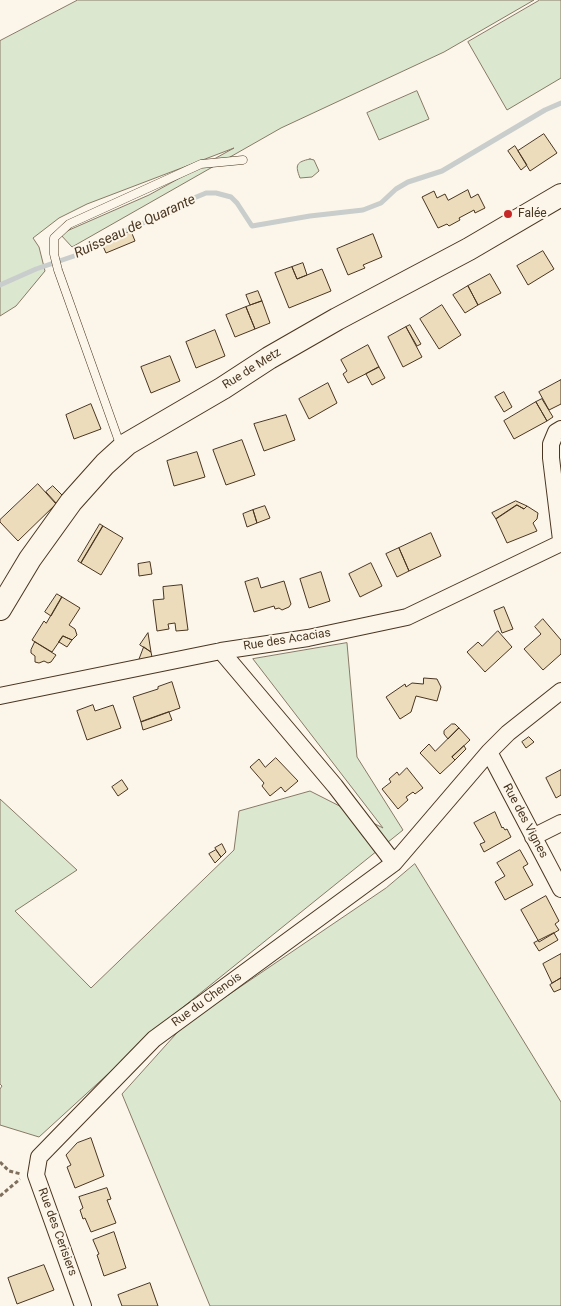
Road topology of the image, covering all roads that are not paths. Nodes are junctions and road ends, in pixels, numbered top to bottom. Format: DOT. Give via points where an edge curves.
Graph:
graph roads {
  1 [pos="243,160"];
  2 [pos="561,195"];
  3 [pos="561,429"];
  4 [pos="122,448"];
  5 [pos="561,541"];
  6 [pos="0,609"];
  7 [pos="221,651"];
  8 [pos="561,690"];
  9 [pos="0,696"];
  10 [pos="489,752"];
  11 [pos="561,823"];
  12 [pos="533,837"];
  13 [pos="394,863"];
  14 [pos="561,889"];
  15 [pos="39,1157"];
  16 [pos="83,1306"];
  1 -- 4 [label="lane" via="200,164 69,224 54,238 58,270"];
  2 -- 4 [label="main road, Rue de Metz" via="269,358"];
  3 -- 5 [label="street" via="551,444"];
  4 -- 6 [label="main road, Rue de Metz" via="71,502 30,559"];
  5 -- 7 [label="street, Rue des Acacias" via="408,616 308,638"];
  7 -- 9 [label="street, Rue des Acacias"];
  7 -- 13 [label="street" via="335,786"];
  8 -- 10 [label="street, Rue du Chenois"];
  10 -- 12 [label="street, Rue des Vignes"];
  10 -- 13 [label="street, Rue du Chenois"];
  11 -- 12 [label="street"];
  12 -- 14 [label="street, Rue des Vignes"];
  13 -- 15 [label="street, Rue du Chenois" via="154,1039"];
  15 -- 16 [label="street, Rue des Cerisiers" via="36,1175"];
}
